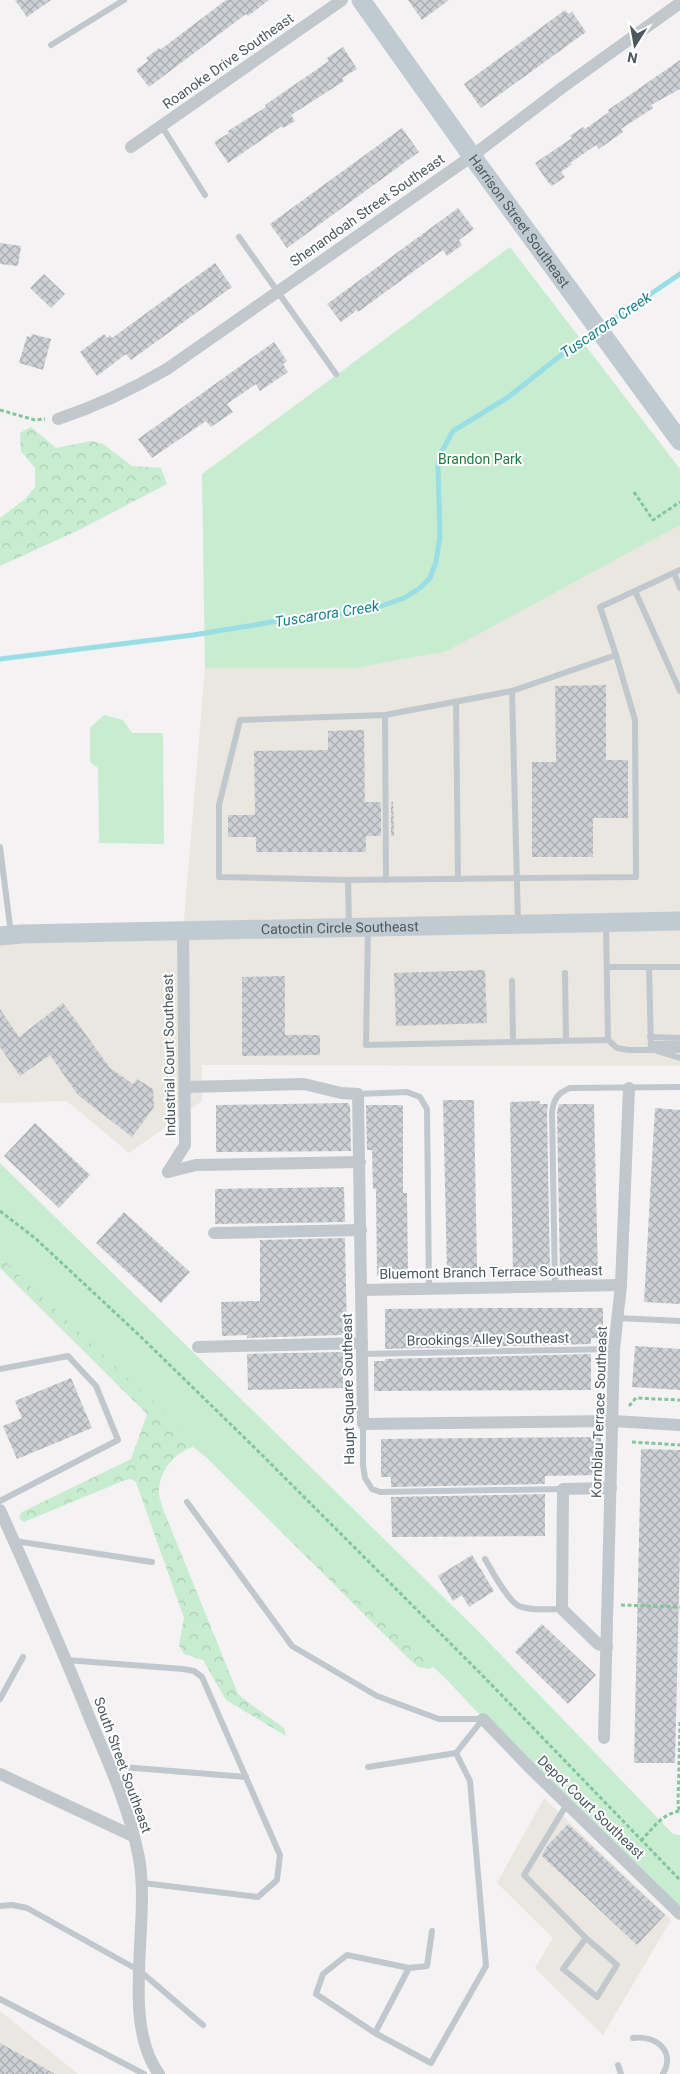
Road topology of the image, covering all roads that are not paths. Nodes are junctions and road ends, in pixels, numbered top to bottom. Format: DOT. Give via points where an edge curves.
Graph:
graph roads {
  1 [pos="124,0"];
  2 [pos="342,0"];
  3 [pos="361,0"];
  4 [pos="680,4"];
  5 [pos="51,45"];
  6 [pos="161,125"];
  7 [pos="131,146"];
  8 [pos="472,156"];
  9 [pos="205,196"];
  10 [pos="239,237"];
  11 [pos="278,290"];
  12 [pos="336,374"];
  13 [pos="58,419"];
  14 [pos="680,441"];
  15 [pos="677,571"];
  16 [pos="680,588"];
  17 [pos="636,591"];
  18 [pos="616,655"];
  19 [pos="512,691"];
  20 [pos="680,691"];
  21 [pos="456,702"];
  22 [pos="385,715"];
  23 [pos="0,846"];
  24 [pos="458,879"];
  25 [pos="517,879"];
  26 [pos="348,880"];
  27 [pos="386,880"];
  28 [pos="680,921"];
  29 [pos="606,923"];
  30 [pos="518,925"];
  31 [pos="358,928"];
  32 [pos="183,932"];
  33 [pos="6,935"];
  34 [pos="607,967"];
  35 [pos="650,967"];
  36 [pos="680,967"];
  37 [pos="565,974"];
  38 [pos="512,982"];
  39 [pos="680,1038"];
  40 [pos="566,1040"];
  41 [pos="608,1040"];
  42 [pos="513,1041"];
  43 [pos="650,1043"];
  44 [pos="680,1044"];
  45 [pos="680,1050"];
  46 [pos="680,1058"];
  47 [pos="186,1087"];
  48 [pos="680,1087"];
  49 [pos="629,1088"];
  50 [pos="358,1094"];
  51 [pos="360,1162"];
  52 [pos="361,1230"];
  53 [pos="214,1233"];
  54 [pos="555,1285"];
  55 [pos="621,1285"];
  56 [pos="429,1288"];
  57 [pos="362,1290"];
  58 [pos="618,1318"];
  59 [pos="680,1321"];
  60 [pos="198,1346"];
  61 [pos="362,1349"];
  62 [pos="614,1349"];
  63 [pos="0,1369"];
  64 [pos="613,1421"];
  65 [pos="364,1424"];
  66 [pos="680,1425"];
  67 [pos="563,1488"];
  68 [pos="611,1488"];
  69 [pos="0,1501"];
  70 [pos="187,1502"];
  71 [pos="0,1510"];
  72 [pos="4,1528"];
  73 [pos="14,1541"];
  74 [pos="485,1559"];
  75 [pos="152,1562"];
  76 [pos="562,1609"];
  77 [pos="607,1648"];
  78 [pos="24,1657"];
  79 [pos="66,1660"];
  80 [pos="0,1699"];
  81 [pos="483,1719"];
  82 [pos="604,1738"];
  83 [pos="456,1753"];
  84 [pos="110,1766"];
  85 [pos="368,1767"];
  86 [pos="0,1774"];
  87 [pos="246,1777"];
  88 [pos="567,1804"];
  89 [pos="133,1836"];
  90 [pos="143,1883"];
  91 [pos="0,1906"];
  92 [pos="680,1914"];
  93 [pos="432,1931"];
  94 [pos="586,1938"];
  95 [pos="409,1968"];
  96 [pos="140,1971"];
  97 [pos="0,1999"];
  98 [pos="203,2025"];
  99 [pos="375,2033"];
  100 [pos="633,2038"];
  101 [pos="618,2065"];
  102 [pos="144,2074"];
  103 [pos="159,2074"];
  104 [pos="622,2074"];
  105 [pos="663,2074"];
  1 -- 5 [label="lane"];
  2 -- 6 [label="street, Roanoke Drive Southeast"];
  3 -- 8 [label="main road, Harrison Street Southeast"];
  4 -- 8 [label="street, Shenandoah Street Southeast" via="562,87"];
  6 -- 7 [label="street, Roanoke Drive Southeast"];
  6 -- 9 [label="lane"];
  8 -- 11 [label="street, Shenandoah Street Southeast"];
  8 -- 14 [label="main road, Harrison Street Southeast"];
  10 -- 11 [label="lane"];
  11 -- 12 [label="lane"];
  11 -- 13 [label="street, Shenandoah Street Southeast" via="167,369 131,390"];
  15 -- 16 [label="lane"];
  15 -- 17 [label="lane"];
  17 -- 18 [label="lane" via="600,607"];
  17 -- 20 [label="lane"];
  18 -- 19 [label="lane"];
  18 -- 25 [label="lane" via="635,720 636,877"];
  19 -- 21 [label="lane"];
  19 -- 25 [label="lane"];
  21 -- 22 [label="lane"];
  21 -- 24 [label="lane"];
  22 -- 26 [label="lane" via="240,720 219,805 220,877"];
  22 -- 27 [label="lane"];
  23 -- 33 [label="lane"];
  24 -- 25 [label="lane"];
  24 -- 27 [label="lane"];
  25 -- 30 [label="lane"];
  26 -- 27 [label="lane"];
  26 -- 31 [label="lane"];
  28 -- 29 [label="main road, Catoctin Circle Southeast"];
  29 -- 30 [label="main road, Catoctin Circle Southeast"];
  29 -- 34 [label="lane"];
  30 -- 31 [label="main road, Catoctin Circle Southeast"];
  31 -- 32 [label="main road, Catoctin Circle Southeast"];
  31 -- 42 [label="lane" via="366,1045"];
  32 -- 33 [label="main road, Catoctin Circle Southeast"];
  32 -- 47 [label="street, Industrial Court Southeast"];
  34 -- 35 [label="lane"];
  34 -- 41 [label="lane"];
  35 -- 36 [label="lane"];
  35 -- 43 [label="lane"];
  37 -- 40 [label="lane"];
  38 -- 42 [label="lane"];
  39 -- 43 [label="lane"];
  40 -- 41 [label="lane"];
  40 -- 42 [label="lane"];
  41 -- 43 [label="lane" via="618,1048 629,1050"];
  43 -- 44 [label="lane"];
  43 -- 45 [label="lane"];
  43 -- 46 [label="lane"];
  47 -- 50 [label="street" via="304,1084"];
  47 -- 51 [label="street, Industrial Court Southeast" via="186,1145 168,1172 196,1165"];
  48 -- 49 [label="lane"];
  49 -- 54 [label="lane" via="570,1088 559,1092 554,1101"];
  49 -- 55 [label="street, Kornblau Terrace Southeast"];
  50 -- 51 [label="street, Haupt Square Southeast"];
  50 -- 56 [label="lane" via="407,1092 420,1097 427,1110"];
  51 -- 52 [label="street, Haupt Square Southeast"];
  52 -- 53 [label="street"];
  52 -- 57 [label="street, Haupt Square Southeast"];
  54 -- 55 [label="street, Bluemont Branch Terrace Southeast"];
  54 -- 56 [label="street, Bluemont Branch Terrace Southeast"];
  55 -- 58 [label="street, Kornblau Terrace Southeast"];
  56 -- 57 [label="street, Bluemont Branch Terrace Southeast"];
  57 -- 61 [label="street, Haupt Square Southeast"];
  58 -- 59 [label="lane"];
  58 -- 62 [label="street, Kornblau Terrace Southeast"];
  60 -- 61 [label="street"];
  61 -- 62 [label="lane, Brookings Alley Southeast"];
  61 -- 65 [label="street, Haupt Square Southeast"];
  62 -- 64 [label="street, Kornblau Terrace Southeast"];
  63 -- 69 [label="lane" via="68,1356 96,1386 118,1440"];
  64 -- 65 [label="street"];
  64 -- 66 [label="street"];
  64 -- 68 [label="street, Kornblau Terrace Southeast"];
  65 -- 67 [label="lane, Haupt Square Southeast" via="364,1472 372,1489 380,1492"];
  67 -- 68 [label="street"];
  67 -- 76 [label="street"];
  68 -- 77 [label="street, Kornblau Terrace Southeast"];
  70 -- 81 [label="lane" via="292,1646 377,1696 439,1719"];
  71 -- 72 [label="street, South Street Southeast"];
  72 -- 73 [label="street, South Street Southeast"];
  73 -- 75 [label="lane"];
  73 -- 79 [label="street, South Street Southeast"];
  74 -- 76 [label="lane" via="517,1605"];
  76 -- 77 [label="street" via="598,1644"];
  77 -- 82 [label="street, Kornblau Terrace Southeast"];
  78 -- 80 [label="lane"];
  79 -- 84 [label="street, South Street Southeast"];
  79 -- 87 [label="lane" via="194,1671 202,1677"];
  81 -- 83 [label="lane"];
  81 -- 88 [label="street, Depot Court Southeast"];
  83 -- 85 [label="lane"];
  83 -- 99 [label="lane" via="470,1781 486,1966 431,2063"];
  84 -- 87 [label="lane"];
  84 -- 89 [label="street, South Street Southeast"];
  86 -- 89 [label="street"];
  87 -- 90 [label="lane" via="280,1856 277,1880 258,1897"];
  88 -- 92 [label="street, Depot Court Southeast"];
  88 -- 94 [label="lane" via="524,1875"];
  89 -- 90 [label="street, South Street Southeast"];
  90 -- 96 [label="street, South Street Southeast"];
  91 -- 96 [label="lane" via="27,1908"];
  93 -- 95 [label="lane" via="427,1966"];
  94 -- 94 [label="lane" via="563,1969 598,1997 617,1965"];
  95 -- 99 [label="lane"];
  95 -- 99 [label="lane" via="347,1955 323,1974 316,1994"];
  96 -- 98 [label="lane"];
  96 -- 103 [label="street, South Street Southeast" via="141,2027 146,2048"];
  97 -- 102 [label="lane"];
  100 -- 105 [label="lane" via="644,2036 663,2047 667,2057"];
  101 -- 104 [label="lane"];
}
